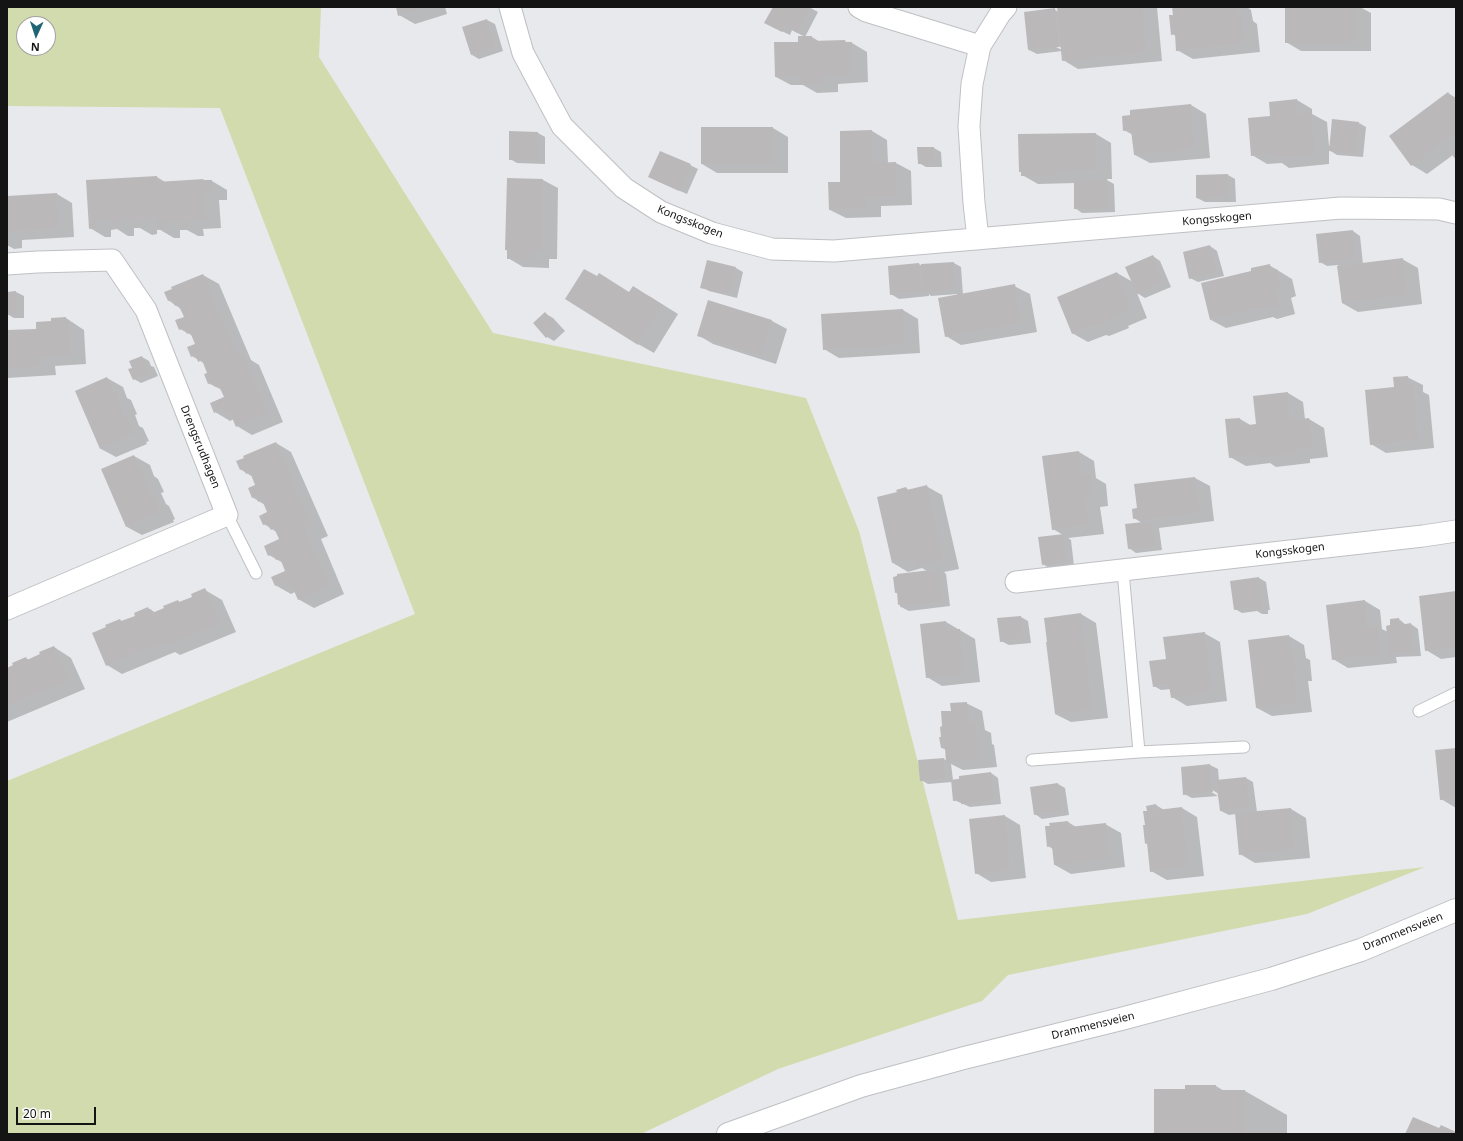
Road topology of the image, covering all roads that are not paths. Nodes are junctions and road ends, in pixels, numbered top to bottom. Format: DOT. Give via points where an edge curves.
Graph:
graph roads {
  1 [pos="510,7"];
  2 [pos="859,7"];
  3 [pos="1006,7"];
  4 [pos="980,46"];
  5 [pos="1456,213"];
  6 [pos="978,239"];
  7 [pos="7,264"];
  8 [pos="227,515"];
  9 [pos="1456,531"];
  10 [pos="1123,571"];
  11 [pos="256,573"];
  12 [pos="1016,582"];
  13 [pos="7,609"];
  14 [pos="1456,693"];
  15 [pos="1419,711"];
  16 [pos="1244,748"];
  17 [pos="1139,752"];
  18 [pos="1032,760"];
  19 [pos="1456,910"];
  20 [pos="728,1134"];
  1 -- 6 [label="street, Kongsskogen" via="523,53 562,126 624,188 661,212 712,233 772,249 834,251"];
  2 -- 4 [label="street"];
  3 -- 4 [label="street"];
  4 -- 6 [label="street" via="972,84 969,126"];
  5 -- 6 [label="street, Kongsskogen" via="1439,209 1341,208"];
  7 -- 8 [label="street, Drengsrudhagen" via="112,260 146,310"];
  8 -- 11 [label="lane"];
  8 -- 13 [label="street"];
  9 -- 10 [label="street, Kongsskogen"];
  10 -- 12 [label="street, Kongsskogen"];
  10 -- 17 [label="lane"];
  14 -- 15 [label="lane"];
  16 -- 17 [label="lane"];
  17 -- 18 [label="lane"];
  19 -- 20 [label="main road, Drammensveien" via="1361,950 1271,979 861,1086"];
}
